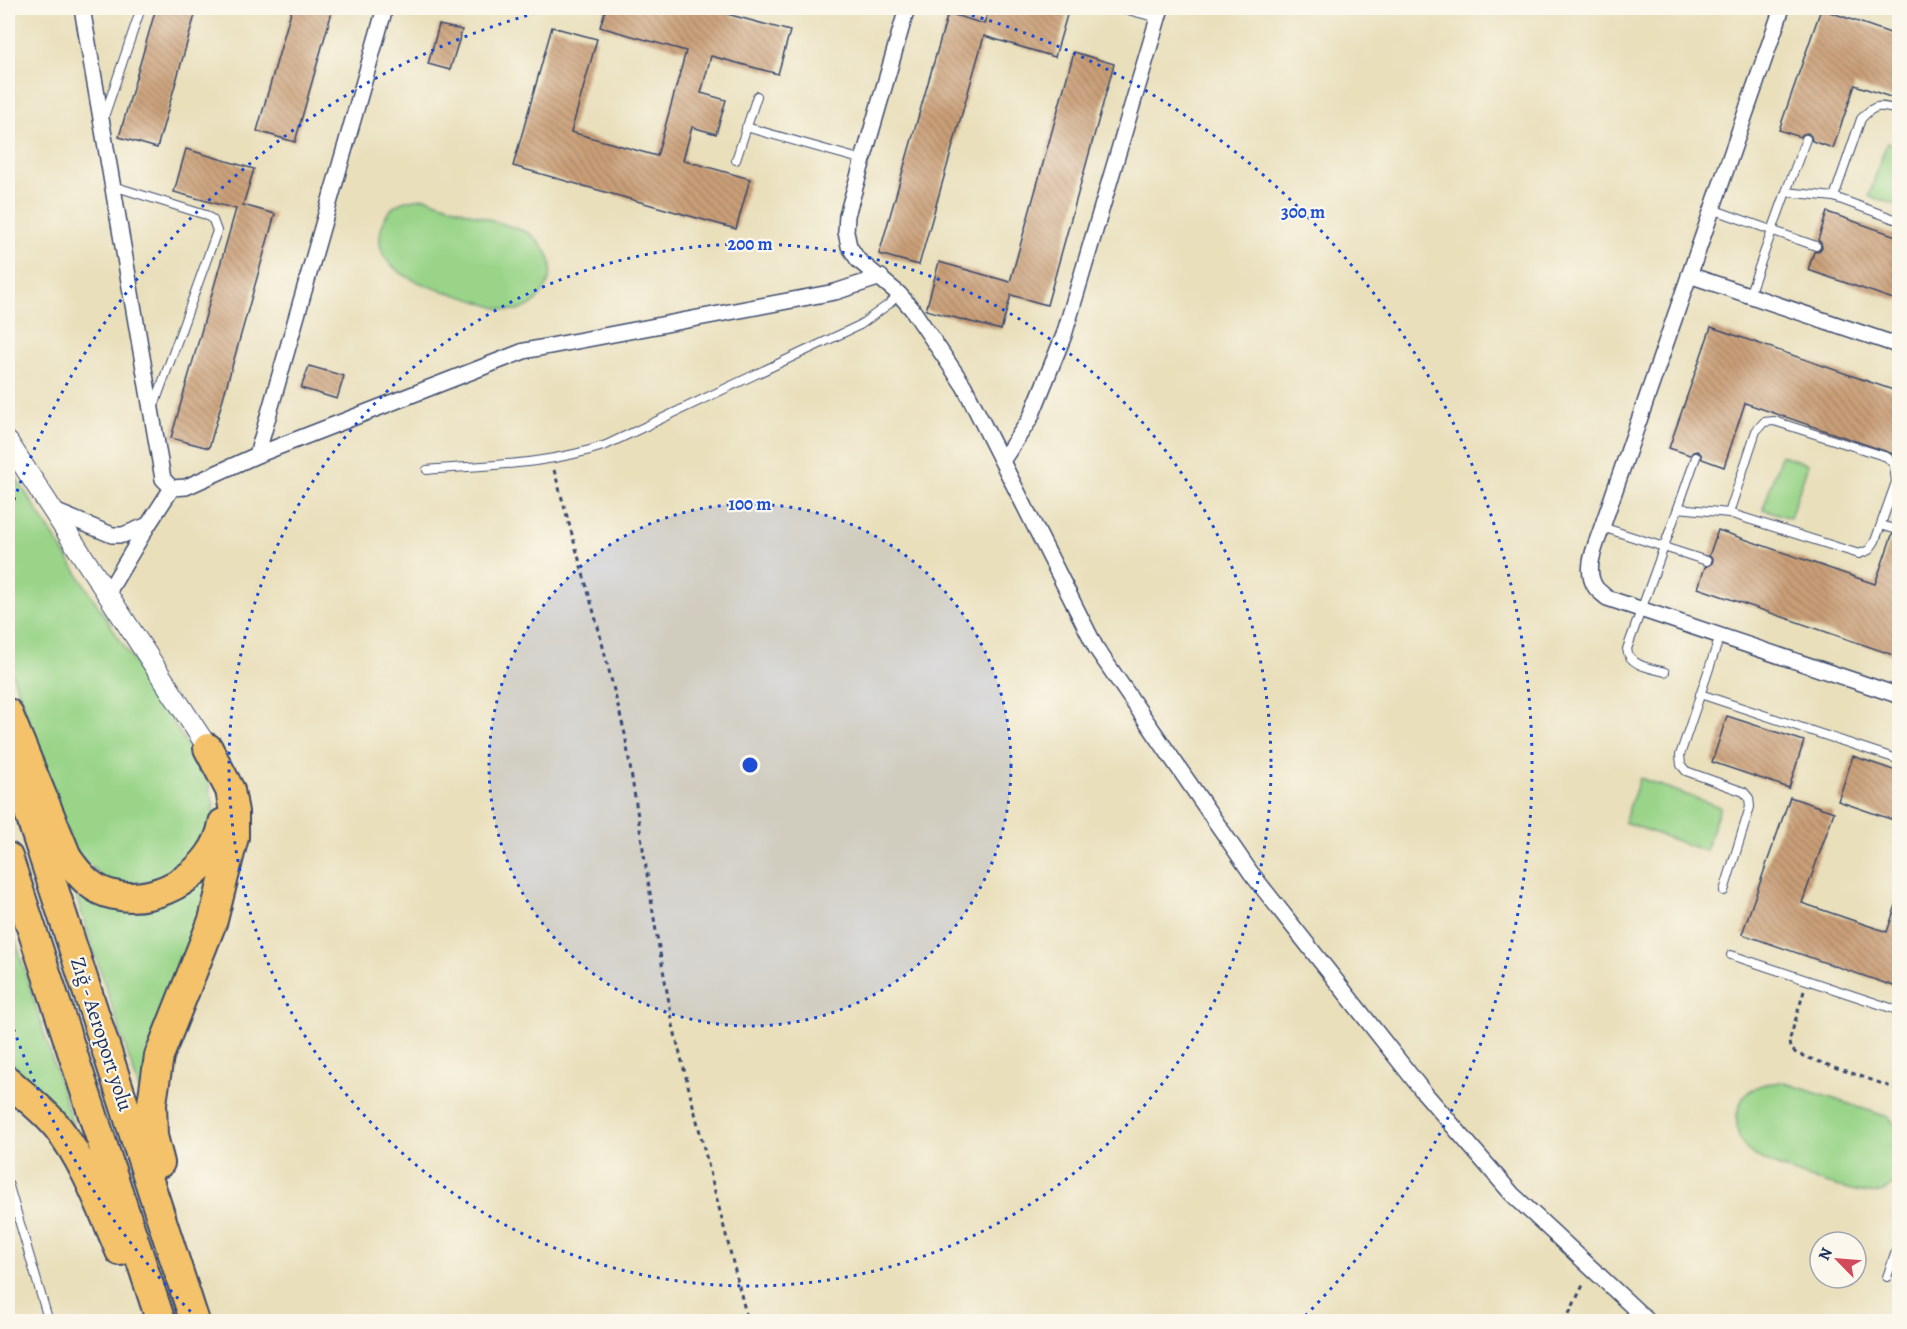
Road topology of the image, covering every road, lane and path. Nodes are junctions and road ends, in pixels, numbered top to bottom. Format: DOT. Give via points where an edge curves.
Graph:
graph roads {
  1 [pos="82,8"];
  2 [pos="141,8"];
  3 [pos="385,8"];
  4 [pos="907,8"];
  5 [pos="1120,8"];
  6 [pos="1782,8"];
  7 [pos="1160,13"];
  8 [pos="757,96"];
  9 [pos="1899,111"];
  10 [pos="102,124"];
  11 [pos="746,127"];
  12 [pos="1806,139"];
  13 [pos="736,160"];
  14 [pos="863,160"];
  15 [pos="113,186"];
  16 [pos="1786,192"];
  17 [pos="1834,197"];
  18 [pos="1712,209"];
  19 [pos="1899,221"];
  20 [pos="1771,231"];
  21 [pos="1816,246"];
  22 [pos="1689,275"];
  23 [pos="881,278"];
  24 [pos="899,294"];
  25 [pos="1749,295"];
  26 [pos="1899,346"];
  27 [pos="151,414"];
  28 [pos="8,442"];
  29 [pos="257,455"];
  30 [pos="1696,458"];
  31 [pos="551,459"];
  32 [pos="1002,462"];
  33 [pos="427,470"];
  34 [pos="172,488"];
  35 [pos="1678,508"];
  36 [pos="52,510"];
  37 [pos="1729,513"];
  38 [pos="148,525"];
  39 [pos="1881,525"];
  40 [pos="1602,526"];
  41 [pos="1894,529"];
  42 [pos="1663,547"];
  43 [pos="1707,561"];
  44 [pos="107,594"];
  45 [pos="1641,609"];
  46 [pos="1720,635"];
  47 [pos="1665,672"];
  48 [pos="1700,694"];
  49 [pos="1899,696"];
  50 [pos="8,713"];
  51 [pos="8,747"];
  52 [pos="208,748"];
  53 [pos="1899,760"];
  54 [pos="8,857"];
  55 [pos="1724,891"];
  56 [pos="1731,955"];
  57 [pos="1807,981"];
  58 [pos="1899,1011"];
  59 [pos="8,1081"];
  60 [pos="1899,1090"];
  61 [pos="8,1183"];
  62 [pos="1899,1240"];
  63 [pos="1591,1268"];
  64 [pos="1887,1276"];
  65 [pos="49,1322"];
  66 [pos="151,1322"];
  67 [pos="161,1322"];
  68 [pos="195,1322"];
  69 [pos="201,1322"];
  70 [pos="748,1322"];
  71 [pos="1565,1322"];
  72 [pos="1649,1322"];
  1 -- 10 [label="street"];
  2 -- 10 [label="lane"];
  3 -- 29 [label="street"];
  4 -- 14 [label="street"];
  5 -- 7 [label="lane"];
  6 -- 18 [label="street"];
  7 -- 32 [label="street" via="1064,335 1030,419"];
  8 -- 11 [label="lane"];
  9 -- 17 [label="lane" via="1879,106 1861,118"];
  10 -- 15 [label="street"];
  11 -- 13 [label="lane"];
  11 -- 14 [label="lane"];
  12 -- 16 [label="lane"];
  14 -- 23 [label="street" via="846,232 858,260"];
  15 -- 27 [label="street"];
  15 -- 27 [label="lane" via="206,215 217,231"];
  16 -- 17 [label="lane"];
  16 -- 20 [label="lane"];
  17 -- 19 [label="lane"];
  18 -- 20 [label="lane"];
  18 -- 22 [label="street"];
  20 -- 21 [label="lane"];
  20 -- 25 [label="lane"];
  22 -- 25 [label="street"];
  22 -- 40 [label="street"];
  23 -- 24 [label="street"];
  23 -- 29 [label="street" via="835,292 524,351"];
  24 -- 31 [label="lane" via="860,325 606,446"];
  24 -- 32 [label="street" via="964,386"];
  25 -- 26 [label="street"];
  27 -- 34 [label="street" via="163,479"];
  28 -- 36 [label="street"];
  29 -- 34 [label="street" via="186,487"];
  30 -- 35 [label="lane"];
  31 -- 33 [label="lane"];
  31 -- 70 [label="path" via="625,734 674,1030"];
  32 -- 63 [label="street" via="1096,648 1251,873 1422,1090 1512,1194"];
  34 -- 38 [label="street"];
  35 -- 37 [label="lane"];
  35 -- 42 [label="lane"];
  36 -- 38 [label="street" via="112,535"];
  36 -- 44 [label="street"];
  37 -- 39 [label="lane" via="1859,554 1869,550"];
  37 -- 39 [label="lane" via="1756,431 1764,422 1774,421 1887,458 1894,465 1896,482"];
  38 -- 44 [label="street"];
  39 -- 41 [label="lane"];
  40 -- 42 [label="lane"];
  40 -- 45 [label="street" via="1591,561 1596,588 1607,598"];
  42 -- 43 [label="lane"];
  42 -- 45 [label="lane"];
  44 -- 52 [label="street"];
  45 -- 46 [label="street"];
  45 -- 47 [label="lane" via="1628,656 1632,661"];
  46 -- 48 [label="lane"];
  46 -- 49 [label="street"];
  48 -- 53 [label="lane"];
  48 -- 55 [label="lane" via="1680,755 1681,765 1686,771 1744,792 1749,798 1750,807"];
  50 -- 52 [label="highway" via="69,859 80,876 114,895 132,897 172,886 190,877 217,846 223,825 223,801"];
  51 -- 68 [label="highway, Zığ - Aeroport yolu"];
  52 -- 69 [label="highway" via="230,790 234,837 213,920 159,1056 152,1103 153,1136"];
  54 -- 67 [label="highway, Zığ - Aeroport yolu"];
  56 -- 57 [label="lane"];
  57 -- 58 [label="lane"];
  57 -- 60 [label="path" via="1790,1048 1797,1054"];
  59 -- 66 [label="highway" via="50,1119 72,1148"];
  61 -- 65 [label="lane"];
  62 -- 64 [label="lane"];
  63 -- 71 [label="path"];
  63 -- 72 [label="street"];
}
